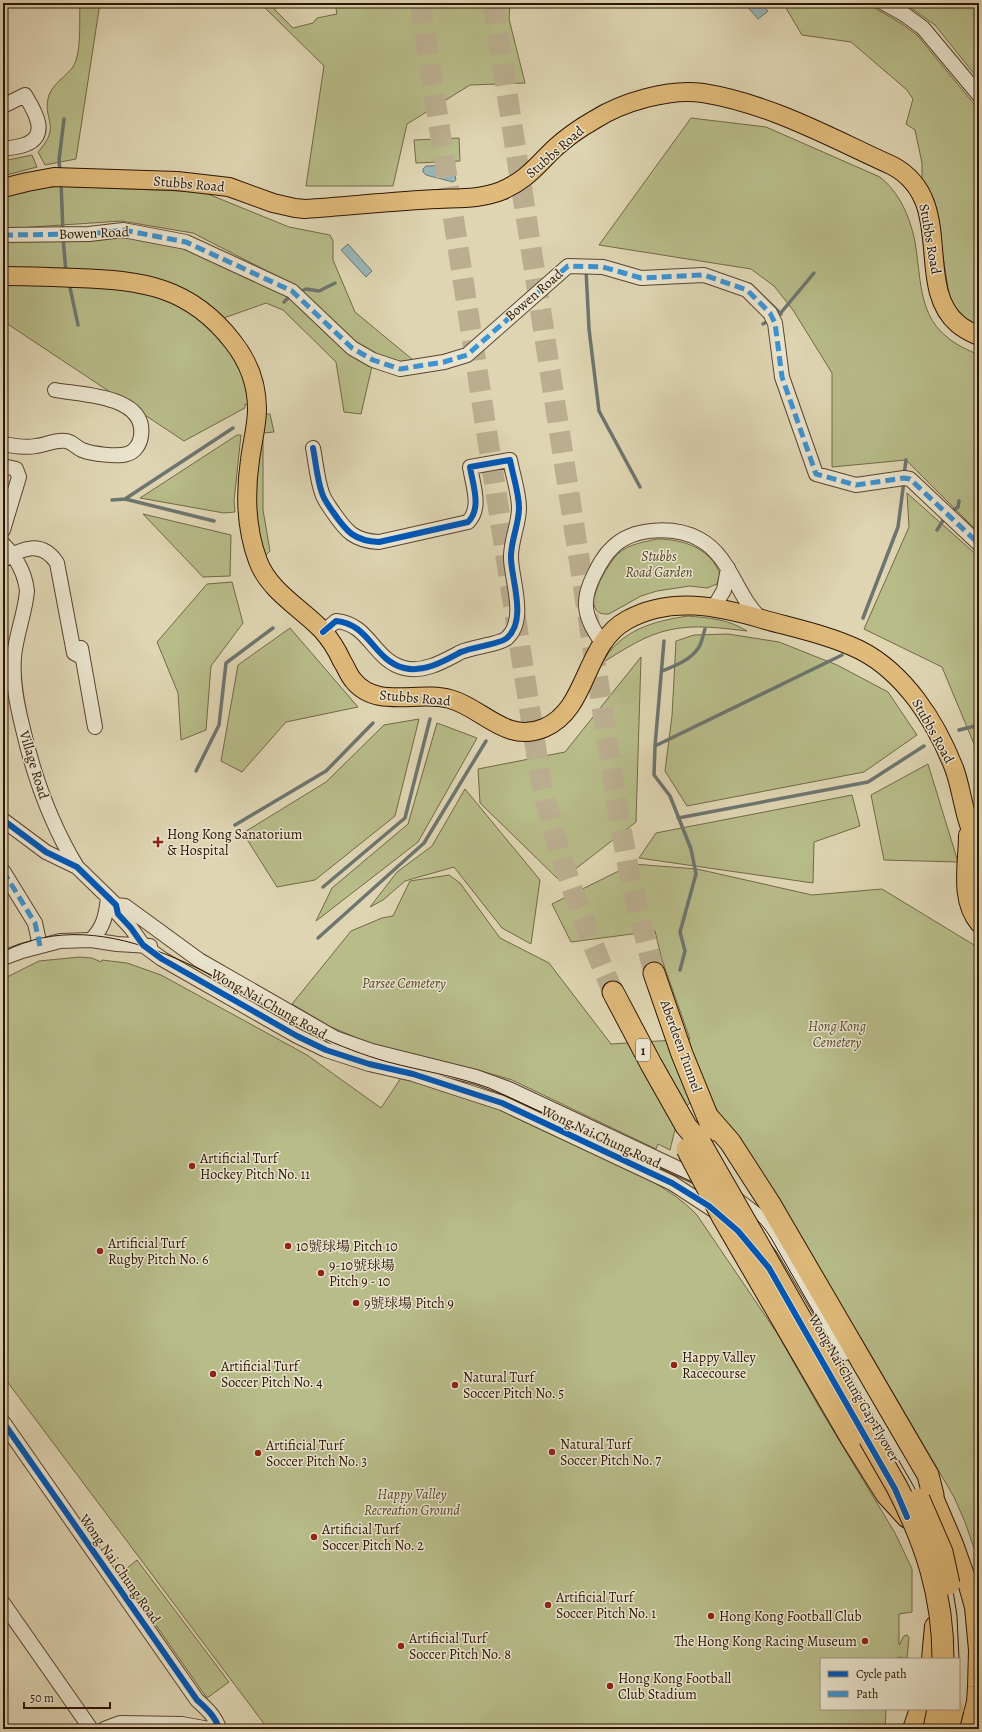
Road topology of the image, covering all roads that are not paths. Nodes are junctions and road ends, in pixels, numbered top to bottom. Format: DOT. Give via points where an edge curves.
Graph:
graph roads {
  1 [pos="884,3"];
  2 [pos="979,95"];
  3 [pos="3,106"];
  4 [pos="3,149"];
  5 [pos="3,188"];
  6 [pos="3,236"];
  7 [pos="3,276"];
  8 [pos="979,336"];
  9 [pos="55,390"];
  10 [pos="3,444"];
  11 [pos="313,448"];
  12 [pos="3,466"];
  13 [pos="3,530"];
  14 [pos="979,544"];
  15 [pos="6,553"];
  16 [pos="728,568"];
  17 [pos="69,586"];
  18 [pos="714,607"];
  19 [pos="760,618"];
  20 [pos="323,632"];
  21 [pos="602,643"];
  22 [pos="82,657"];
  23 [pos="3,677"];
  24 [pos="14,688"];
  25 [pos="96,727"];
  26 [pos="3,820"];
  27 [pos="968,820"];
  28 [pos="57,833"];
  29 [pos="46,852"];
  30 [pos="979,852"];
  31 [pos="77,867"];
  32 [pos="3,871"];
  33 [pos="979,889"];
  34 [pos="112,901"];
  35 [pos="969,907"];
  36 [pos="979,923"];
  37 [pos="90,940"];
  38 [pos="143,945"];
  39 [pos="40,946"];
  40 [pos="180,947"];
  41 [pos="3,958"];
  42 [pos="654,974"];
  43 [pos="614,992"];
  44 [pos="709,1118"];
  45 [pos="686,1126"];
  46 [pos="3,1422"];
  47 [pos="933,1495"];
  48 [pos="907,1517"];
  49 [pos="3,1603"];
  50 [pos="978,1642"];
  51 [pos="931,1658"];
  52 [pos="943,1658"];
  53 [pos="957,1658"];
  54 [pos="960,1691"];
  55 [pos="197,1700"];
  56 [pos="951,1715"];
  57 [pos="191,1726"];
  58 [pos="90,1729"];
  59 [pos="104,1729"];
  60 [pos="209,1729"];
  61 [pos="219,1729"];
  62 [pos="912,1729"];
  1 -- 2 [label="street" via="923,28"];
  3 -- 4 [label="street" via="25,95 39,124 30,142"];
  5 -- 8 [label="main road, Stubbs Road" via="61,177 207,183 229,187 294,208 473,198 500,191 525,178 562,142 612,110 668,94 702,93 773,111 892,166 906,175 917,186 926,205 943,303 957,324"];
  6 -- 14 [label="street, Bowen Road" via="89,234 120,230 186,242 292,292 352,348 373,360 400,369 444,362 467,354 568,266 603,267 641,278 704,275 747,290 773,318 782,377 816,474 856,485 910,479"];
  7 -- 20 [label="main road, Stubbs Road" via="137,282 166,290 186,300 221,328 236,346 253,378 257,399 247,506 256,556 262,572 273,585"];
  9 -- 10 [label="street" via="112,399 127,406 140,423 139,443 133,451 120,455 85,451 66,441 26,447"];
  11 -- 20 [label="street" via="321,490 326,502 350,534 367,542 379,542 468,522 474,516 476,507 470,467 510,460 519,508 511,558 518,617 507,638 461,652 446,661 416,669 392,664 352,624 336,621"];
  12 -- 13 [label="street" via="16,469 19,477"];
  15 -- 22 [label="street" via="33,548 52,556 57,563 74,653"];
  15 -- 24 [label="street, Village Road" via="24,575 27,591 15,647"];
  16 -- 18 [label="street" via="724,590"];
  16 -- 19 [label="street, Stubbs Road" via="745,602"];
  16 -- 21 [label="street, Stubbs Road" via="712,548 686,533 656,530 624,539 600,562 586,596 589,619"];
  17 -- 22 [label="street"];
  18 -- 19 [label="main road, Stubbs Road"];
  18 -- 21 [label="main road, Stubbs Road" via="683,605 652,610 618,625"];
  19 -- 27 [label="main road, Stubbs Road" via="845,644 870,656 891,672 916,699 938,734 954,770"];
  20 -- 21 [label="main road, Stubbs Road" via="336,649 352,679 365,690 383,696 450,699 502,727 522,731 542,729 566,713"];
  22 -- 25 [label="street"];
  23 -- 24 [label="street"];
  24 -- 28 [label="street, Village Road" via="33,767"];
  26 -- 29 [label="street"];
  27 -- 30 [label="main road, Stubbs Road"];
  27 -- 35 [label="main road, Stubbs Road"];
  28 -- 29 [label="street" via="55,845 51,851"];
  28 -- 31 [label="street, Village Road"];
  29 -- 31 [label="street"];
  31 -- 34 [label="street"];
  32 -- 39 [label="street" via="35,923"];
  33 -- 35 [label="main road" via="971,897"];
  34 -- 37 [label="street" via="103,924"];
  34 -- 38 [label="street, Wong Nai Chung Road" via="119,916"];
  34 -- 40 [label="street, Wong Nai Chung Road" via="125,906"];
  35 -- 36 [label="main road, Stubbs Road"];
  37 -- 38 [label="street"];
  37 -- 39 [label="street" via="60,940"];
  38 -- 40 [label="street"];
  38 -- 48 [label="street, Wong Nai Chung Road" via="162,959 326,1050 369,1064 413,1074 502,1103 672,1183 709,1206 743,1237 777,1280 895,1489"];
  39 -- 41 [label="street"];
  40 -- 47 [label="street, Wong Nai Chung Road" via="198,960 335,1038 372,1051 509,1089 733,1196 756,1214 783,1248 919,1480"];
  42 -- 44 [label="highway, Aberdeen Tunnel" via="694,1087"];
  43 -- 45 [label="highway, Aberdeen Tunnel / 1" via="645,1054"];
  44 -- 47 [label="highway" via="730,1142 752,1174 928,1475"];
  44 -- 53 [label="highway, Wong Nai Chung Gap Flyover, bridge" via="718,1147 742,1193 922,1504 944,1559 951,1589"];
  45 -- 48 [label="highway, bridge" via="687,1149 710,1194 851,1438 886,1494"];
  45 -- 52 [label="highway, Wong Nai Chung Gap Flyover / 1, bridge" via="701,1144 906,1505 936,1583 942,1622"];
  46 -- 55 [label="street, Wong Nai Chung Road"];
  47 -- 50 [label="main road, Wong Nai Chung Road" via="965,1576 974,1608"];
  48 -- 51 [label="main road, Wong Nai Chung Road" via="926,1569 934,1605"];
  49 -- 58 [label="street"];
  50 -- 54 [label="main road, Wong Nai Chung Road"];
  55 -- 57 [label="street" via="196,1714"];
  55 -- 61 [label="street, Wong Nai Chung Road" via="206,1707"];
  56 -- 62 [label="main road, Wong Nai Chung Road"];
  57 -- 59 [label="street" via="120,1723"];
  57 -- 60 [label="street"];
}
